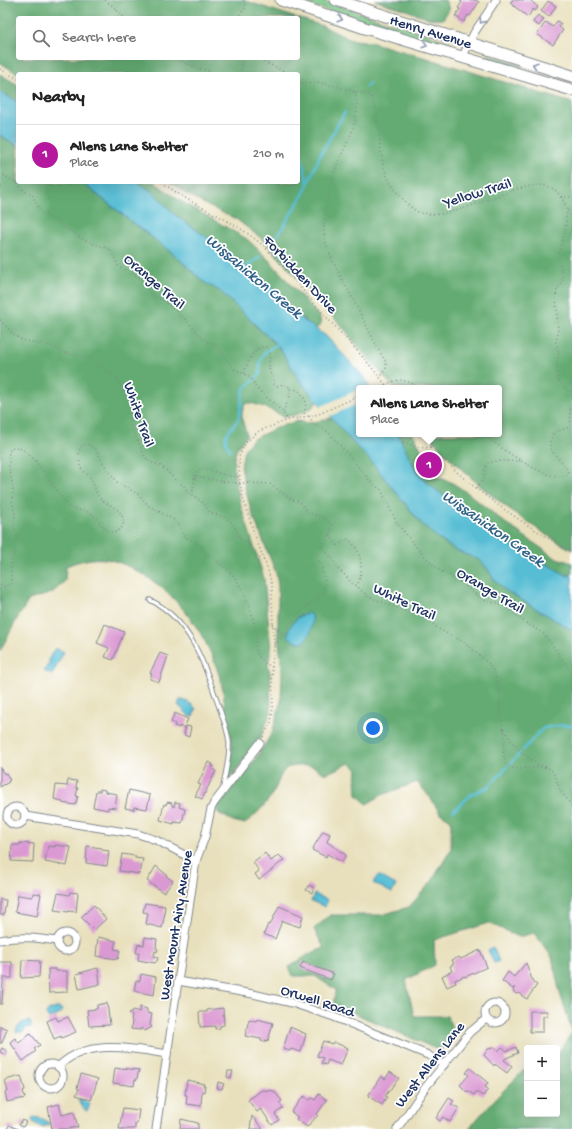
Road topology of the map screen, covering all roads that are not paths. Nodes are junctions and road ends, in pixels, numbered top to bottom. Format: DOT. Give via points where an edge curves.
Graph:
graph roads {
  1 [pos="281,0"];
  2 [pos="336,0"];
  3 [pos="496,0"];
  4 [pos="468,43"];
  5 [pos="463,56"];
  6 [pos="572,76"];
  7 [pos="572,90"];
  8 [pos="150,600"];
  9 [pos="260,742"];
  10 [pos="223,791"];
  11 [pos="25,816"];
  12 [pos="196,861"];
  13 [pos="0,940"];
  14 [pos="57,941"];
  15 [pos="178,981"];
  16 [pos="486,1019"];
  17 [pos="167,1054"];
  18 [pos="444,1065"];
  19 [pos="58,1067"];
  20 [pos="156,1129"];
  21 [pos="397,1129"];
  1 -- 5 [label="main road, Henry Avenue, one-way" via="365,28"];
  2 -- 4 [label="main road, Henry Avenue"];
  3 -- 4 [label="street, one-way"];
  4 -- 5 [label="street"];
  6 -- 4 [label="main road, Henry Avenue, one-way"];
  5 -- 7 [label="main road, Henry Avenue"];
  8 -- 10 [label="lane" via="165,608 179,622 207,672 229,742"];
  9 -- 10 [label="street, West Mount Airy Avenue"];
  10 -- 12 [label="street, West Mount Airy Avenue" via="211,809"];
  11 -- 12 [label="street" via="138,834 156,840"];
  12 -- 15 [label="street, West Mount Airy Avenue"];
  13 -- 14 [label="street" via="28,937"];
  15 -- 17 [label="street, West Mount Airy Avenue"];
  15 -- 18 [label="street, Orwell Road" via="253,994 311,1009 428,1055"];
  16 -- 18 [label="street, West Allens Lane" via="470,1032"];
  17 -- 19 [label="street" via="132,1048 104,1048 76,1054"];
  17 -- 20 [label="street, West Mount Airy Avenue"];
  18 -- 21 [label="street, West Allens Lane"];
}
